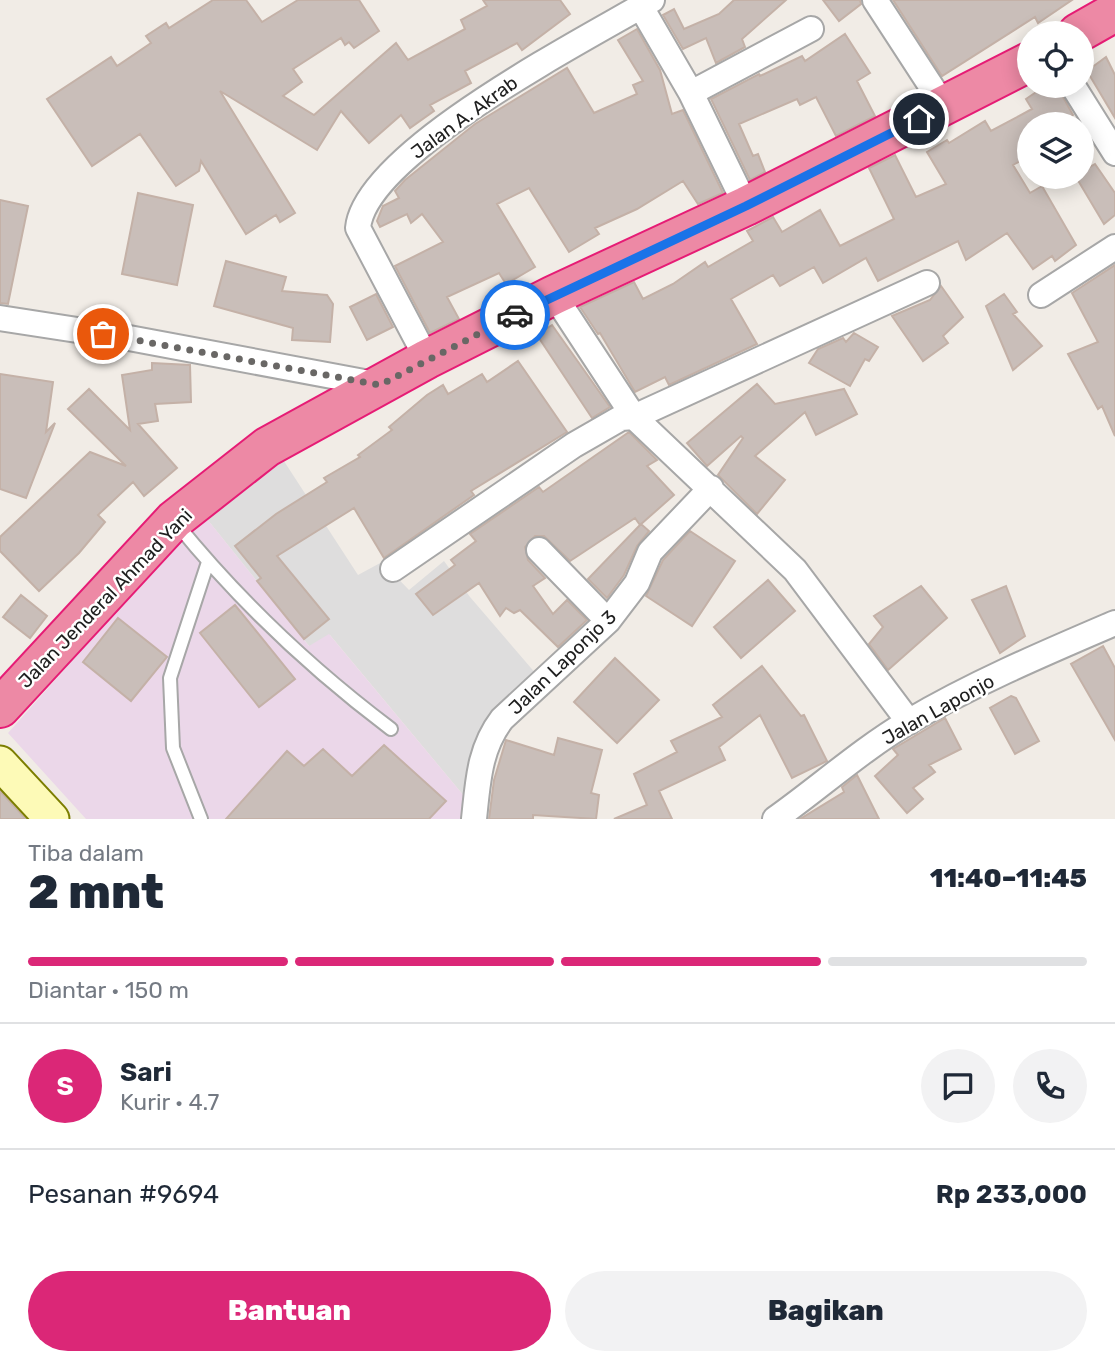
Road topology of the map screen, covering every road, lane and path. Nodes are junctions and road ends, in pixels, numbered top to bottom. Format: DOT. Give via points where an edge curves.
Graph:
graph roads {
  1 [pos="875,0"];
  2 [pos="646,3"];
  3 [pos="1115,12"];
  4 [pos="1094,24"];
  5 [pos="811,29"];
  6 [pos="1017,68"];
  7 [pos="691,93"];
  8 [pos="1081,98"];
  9 [pos="944,106"];
  10 [pos="1115,153"];
  11 [pos="746,206"];
  12 [pos="1115,247"];
  13 [pos="927,283"];
  14 [pos="554,295"];
  15 [pos="1041,295"];
  16 [pos="0,318"];
  17 [pos="427,359"];
  18 [pos="380,385"];
  19 [pos="634,417"];
  20 [pos="710,488"];
  21 [pos="174,520"];
  22 [pos="539,550"];
  23 [pos="208,562"];
  24 [pos="393,569"];
  25 [pos="608,621"];
  26 [pos="1115,623"];
  27 [pos="2,691"];
  28 [pos="909,722"];
  29 [pos="391,729"];
  30 [pos="0,763"];
  31 [pos="52,819"];
  32 [pos="201,819"];
  33 [pos="474,819"];
  34 [pos="775,819"];
  1 -- 9 [label="street"];
  2 -- 7 [label="street"];
  2 -- 17 [label="street, Jalan A. Akrab" via="527,71 413,152 364,204 358,228"];
  3 -- 4 [label="highway"];
  5 -- 7 [label="street"];
  6 -- 9 [label="highway, Jalan Jenderal Ahmad Yani"];
  7 -- 11 [label="street"];
  8 -- 10 [label="street"];
  9 -- 11 [label="highway, Jalan Jenderal Ahmad Yani"];
  11 -- 14 [label="highway, Jalan Jenderal Ahmad Yani"];
  12 -- 15 [label="street"];
  13 -- 19 [label="street"];
  14 -- 17 [label="highway, Jalan Jenderal Ahmad Yani"];
  14 -- 19 [label="street"];
  16 -- 18 [label="street"];
  17 -- 18 [label="highway, Jalan Jenderal Ahmad Yani"];
  18 -- 21 [label="highway, Jalan Jenderal Ahmad Yani" via="267,447"];
  19 -- 20 [label="street"];
  19 -- 24 [label="street" via="621,418 574,445"];
  20 -- 25 [label="street, Jalan Laponjo 3" via="650,552 637,583"];
  20 -- 28 [label="street" via="794,570"];
  21 -- 23 [label="lane"];
  21 -- 27 [label="highway, Jalan Jenderal Ahmad Yani"];
  22 -- 25 [label="street"];
  23 -- 29 [label="lane" via="300,657"];
  23 -- 32 [label="lane" via="170,678 173,748"];
  25 -- 33 [label="street, Jalan Laponjo 3" via="490,735 481,761"];
  26 -- 28 [label="street, Jalan Laponjo" via="1033,658"];
  28 -- 34 [label="street, Jalan Laponjo"];
  30 -- 31 [label="street"];
}
